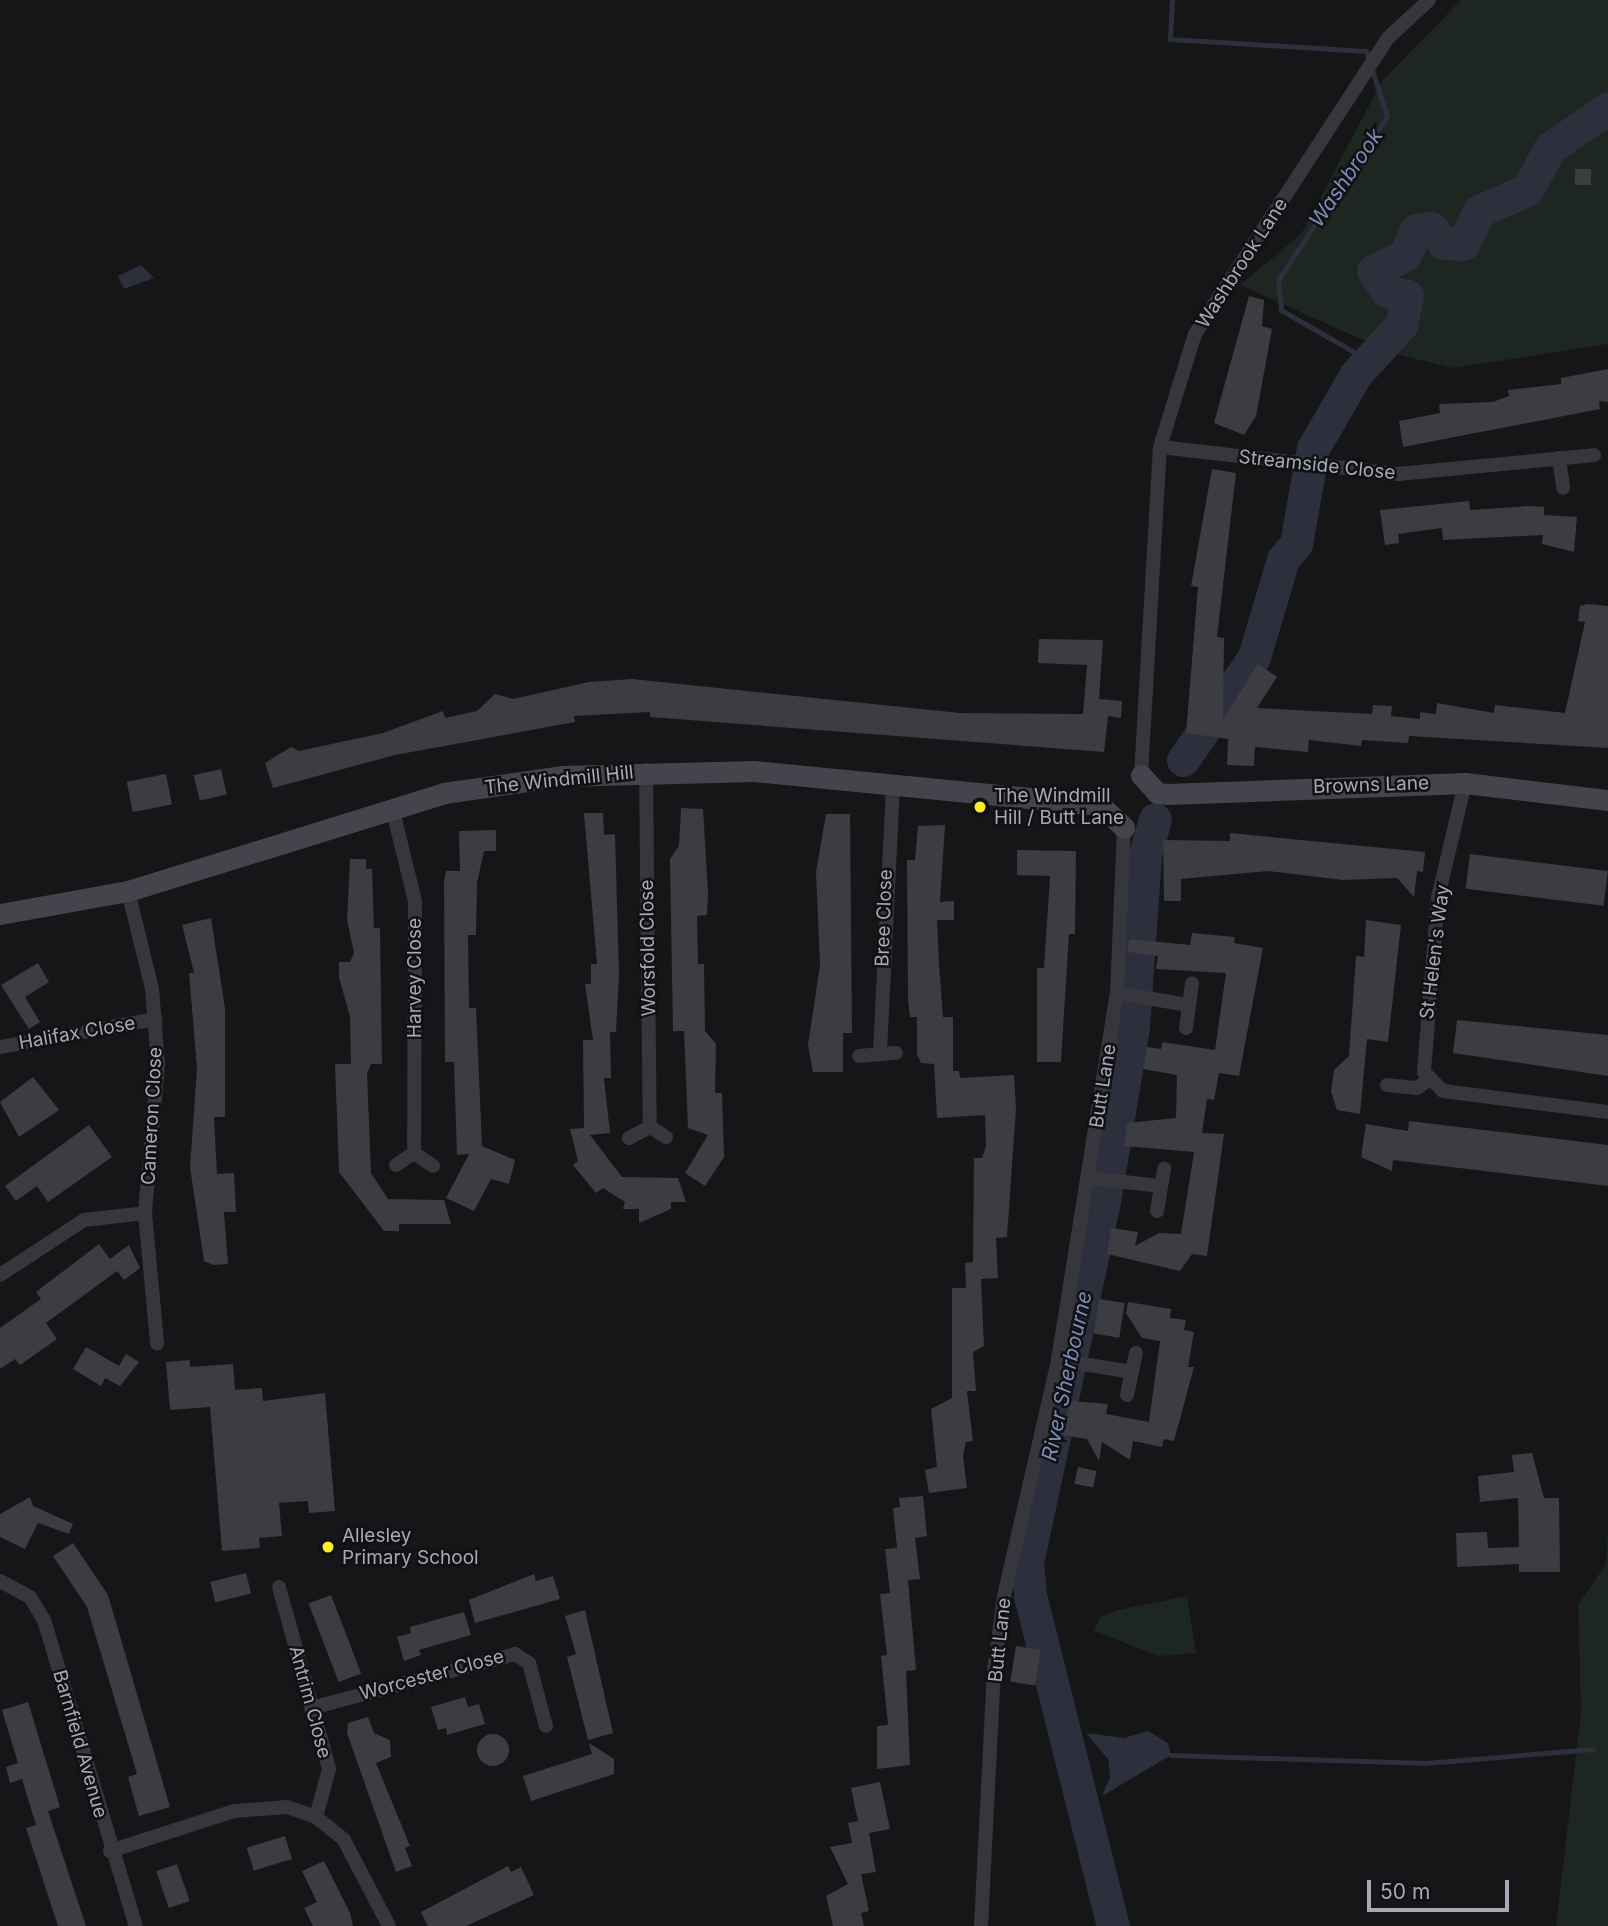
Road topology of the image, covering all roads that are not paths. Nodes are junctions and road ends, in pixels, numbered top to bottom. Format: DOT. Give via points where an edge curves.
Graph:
graph roads {
  1 [pos="1429,0"];
  2 [pos="1160,447"];
  3 [pos="1594,455"];
  4 [pos="1559,458"];
  5 [pos="1563,488"];
  6 [pos="646,770"];
  7 [pos="1141,775"];
  8 [pos="1465,783"];
  9 [pos="893,785"];
  10 [pos="1608,800"];
  11 [pos="392,807"];
  12 [pos="1124,827"];
  13 [pos="128,891"];
  14 [pos="0,914"];
  15 [pos="1192,983"];
  16 [pos="1121,994"];
  17 [pos="1189,1004"];
  18 [pos="155,1019"];
  19 [pos="1186,1028"];
  20 [pos="0,1047"];
  21 [pos="880,1052"];
  22 [pos="896,1053"];
  23 [pos="859,1056"];
  24 [pos="1428,1080"];
  25 [pos="1387,1086"];
  26 [pos="1608,1112"];
  27 [pos="650,1127"];
  28 [pos="666,1137"];
  29 [pos="629,1138"];
  30 [pos="414,1153"];
  31 [pos="396,1165"];
  32 [pos="433,1166"];
  33 [pos="1164,1169"];
  34 [pos="1102,1179"];
  35 [pos="1160,1186"];
  36 [pos="1157,1212"];
  37 [pos="145,1213"];
  38 [pos="0,1275"];
  39 [pos="157,1343"];
  40 [pos="1136,1353"];
  41 [pos="1069,1362"];
  42 [pos="1131,1372"];
  43 [pos="1127,1395"];
  44 [pos="0,1581"];
  45 [pos="279,1587"];
  46 [pos="311,1707"];
  47 [pos="546,1726"];
  48 [pos="316,1817"];
  49 [pos="110,1851"];
  50 [pos="136,1926"];
  51 [pos="389,1926"];
  52 [pos="981,1926"];
  1 -- 2 [label="street, Washbrook Lane" via="1388,38 1227,279 1195,334"];
  2 -- 4 [label="street, Streamside Close" via="1398,474"];
  2 -- 7 [label="street, Washbrook Lane"];
  3 -- 4 [label="street, Streamside Close"];
  4 -- 5 [label="street"];
  6 -- 9 [label="street, The Windmill Hill" via="754,771"];
  6 -- 11 [label="street, The Windmill Hill" via="562,776"];
  6 -- 27 [label="street, Worsfold Close"];
  7 -- 8 [label="street, Browns Lane" via="1157,793 1167,794"];
  8 -- 10 [label="street, Browns Lane"];
  8 -- 24 [label="street, St Helen's Way" via="1438,897 1422,1064"];
  9 -- 12 [label="street, The Windmill Hill" via="1100,806"];
  9 -- 21 [label="street, Bree Close"];
  11 -- 13 [label="street, The Windmill Hill"];
  11 -- 30 [label="street, Harvey Close" via="415,901"];
  12 -- 16 [label="street, Butt Lane"];
  13 -- 14 [label="street, The Windmill Hill"];
  13 -- 18 [label="street, Cameron Close"];
  15 -- 17 [label="street"];
  16 -- 17 [label="street"];
  16 -- 34 [label="street, Butt Lane"];
  17 -- 19 [label="street"];
  18 -- 20 [label="street, Halifax Close"];
  18 -- 37 [label="street, Cameron Close" via="157,1075"];
  21 -- 22 [label="street"];
  21 -- 23 [label="street"];
  24 -- 25 [label="street" via="1417,1088"];
  24 -- 26 [label="street" via="1443,1091"];
  27 -- 28 [label="street"];
  27 -- 29 [label="street"];
  30 -- 31 [label="street"];
  30 -- 32 [label="street"];
  33 -- 35 [label="street"];
  34 -- 35 [label="street"];
  34 -- 41 [label="street, Butt Lane"];
  35 -- 36 [label="street"];
  37 -- 38 [label="street" via="84,1220"];
  37 -- 39 [label="street, Cameron Close"];
  40 -- 42 [label="street"];
  41 -- 42 [label="street"];
  41 -- 52 [label="street, Butt Lane" via="1004,1596"];
  42 -- 43 [label="street"];
  44 -- 49 [label="street, Barnfield Avenue" via="30,1597 44,1620"];
  45 -- 46 [label="street, Antrim Close"];
  46 -- 47 [label="street, Worcester Close" via="515,1654 528,1663"];
  46 -- 48 [label="street, Antrim Close" via="329,1779"];
  48 -- 49 [label="street" via="258,1805"];
  48 -- 51 [label="street" via="354,1854"];
  49 -- 50 [label="street, Barnfield Avenue"];
}
